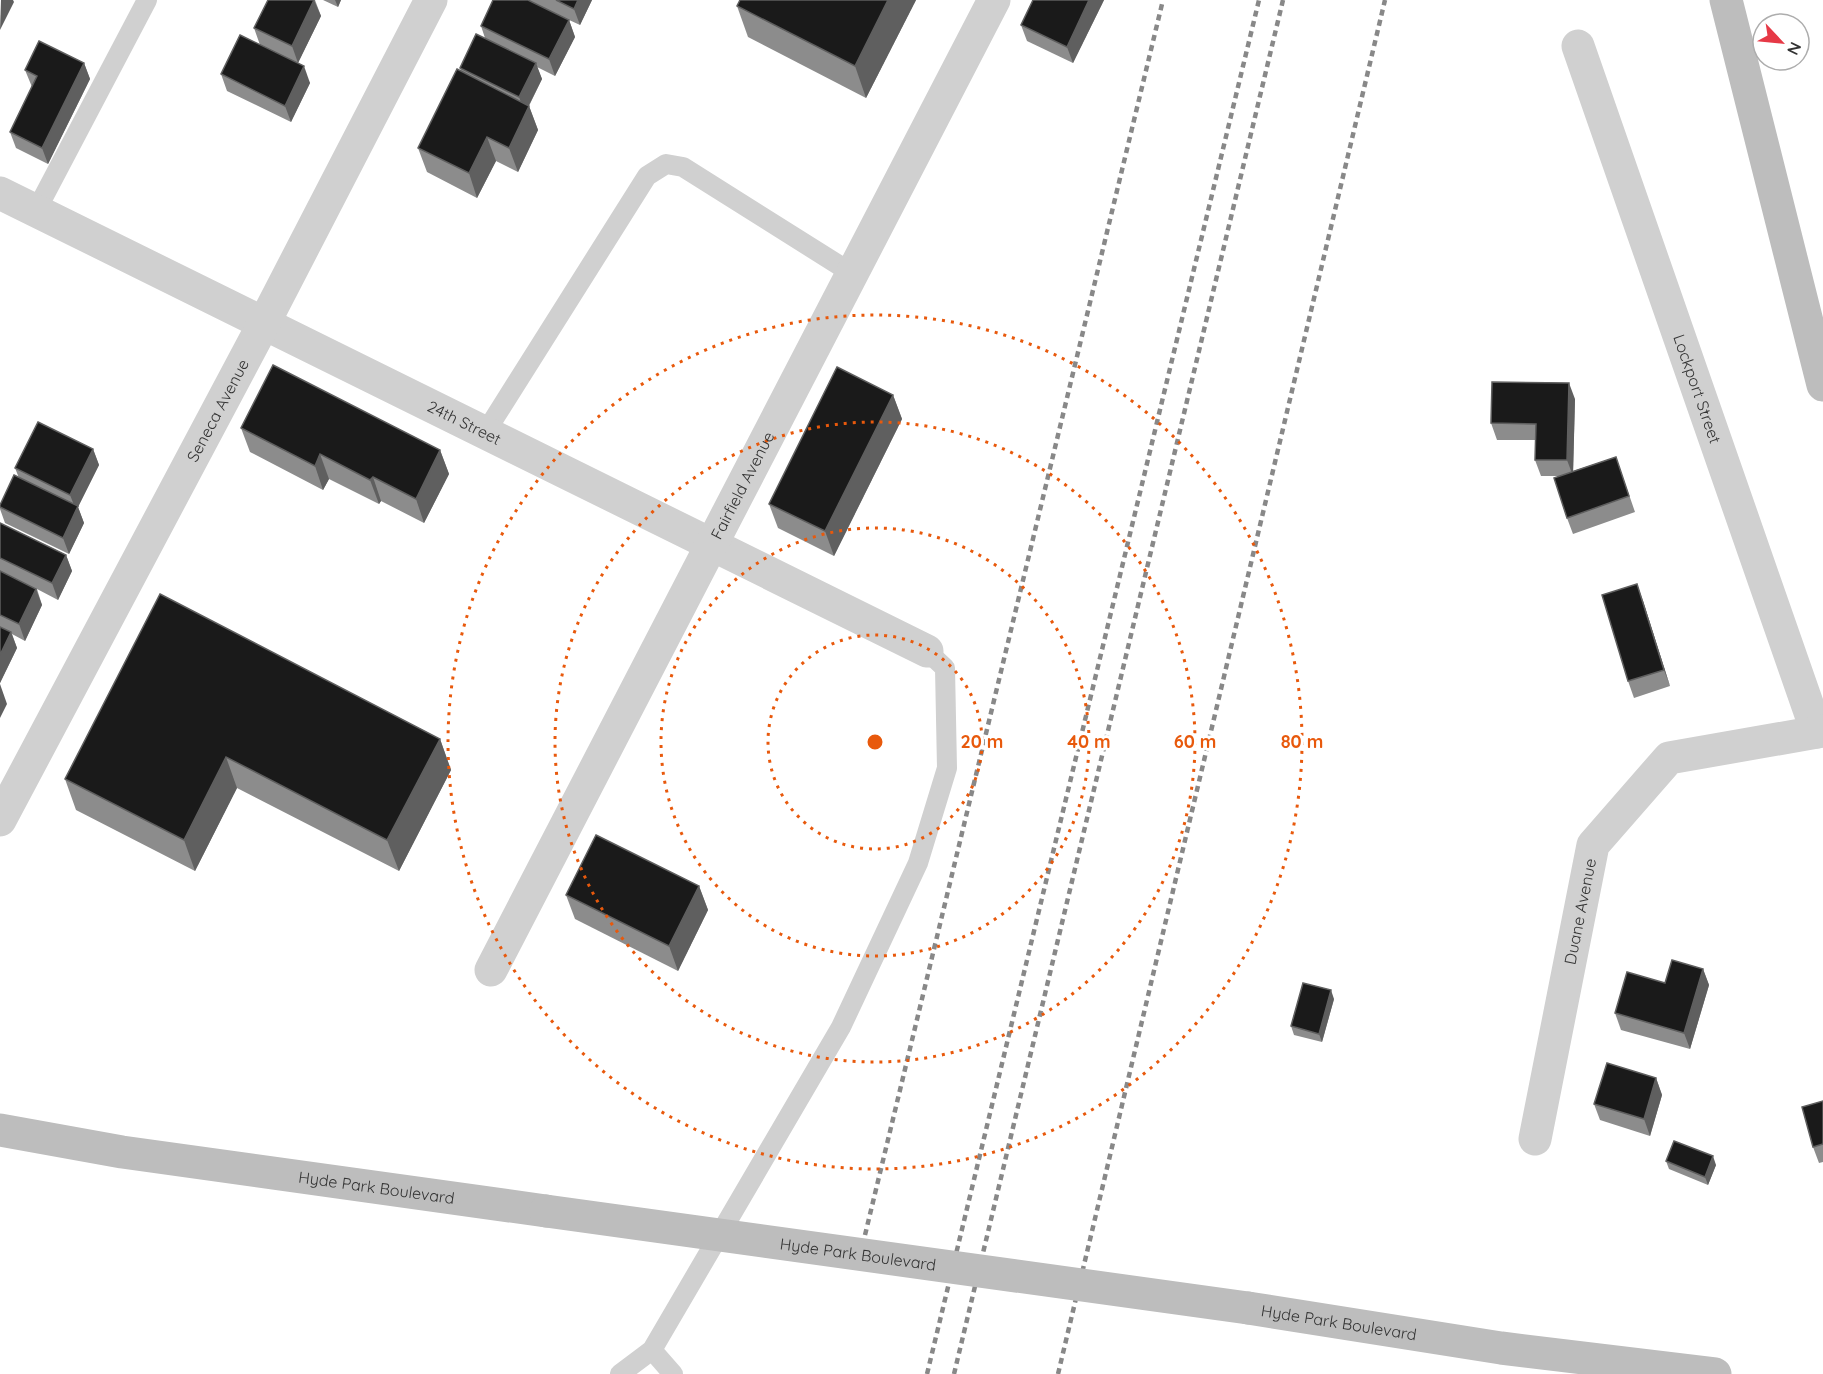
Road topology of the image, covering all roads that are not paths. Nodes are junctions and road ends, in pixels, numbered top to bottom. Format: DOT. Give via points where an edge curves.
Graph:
graph roads {
  1 [pos="147,0"];
  2 [pos="431,0"];
  3 [pos="994,0"];
  4 [pos="1726,0"];
  5 [pos="1578,46"];
  6 [pos="0,193"];
  7 [pos="36,211"];
  8 [pos="853,274"];
  9 [pos="264,323"];
  10 [pos="1823,385"];
  11 [pos="485,433"];
  12 [pos="713,545"];
  13 [pos="927,651"];
  14 [pos="1820,731"];
  15 [pos="0,820"];
  16 [pos="491,970"];
  17 [pos="0,1130"];
  18 [pos="1535,1139"];
  19 [pos="652,1350"];
  20 [pos="620,1374"];
  21 [pos="673,1374"];
  22 [pos="1715,1374"];
  1 -- 7 [label="lane"];
  2 -- 9 [label="street, Seneca Avenue"];
  3 -- 8 [label="street, Fairfield Avenue"];
  4 -- 10 [label="main road"];
  5 -- 14 [label="street, Lockport Street"];
  6 -- 7 [label="street, 24th Street"];
  7 -- 9 [label="street, 24th Street"];
  8 -- 11 [label="lane" via="683,168 666,164 647,176"];
  8 -- 12 [label="street, Fairfield Avenue"];
  9 -- 11 [label="street, 24th Street"];
  9 -- 15 [label="street, Seneca Avenue"];
  11 -- 12 [label="street, 24th Street"];
  12 -- 13 [label="street, 24th Street"];
  12 -- 16 [label="street, Fairfield Avenue"];
  13 -- 19 [label="lane" via="945,668 947,768 918,863 841,1027"];
  14 -- 18 [label="street, Duane Avenue" via="1669,758 1593,845"];
  17 -- 22 [label="main road, Hyde Park Boulevard, bridge" via="122,1152 1248,1308 1501,1348"];
  19 -- 20 [label="lane"];
  19 -- 21 [label="lane"];
}
